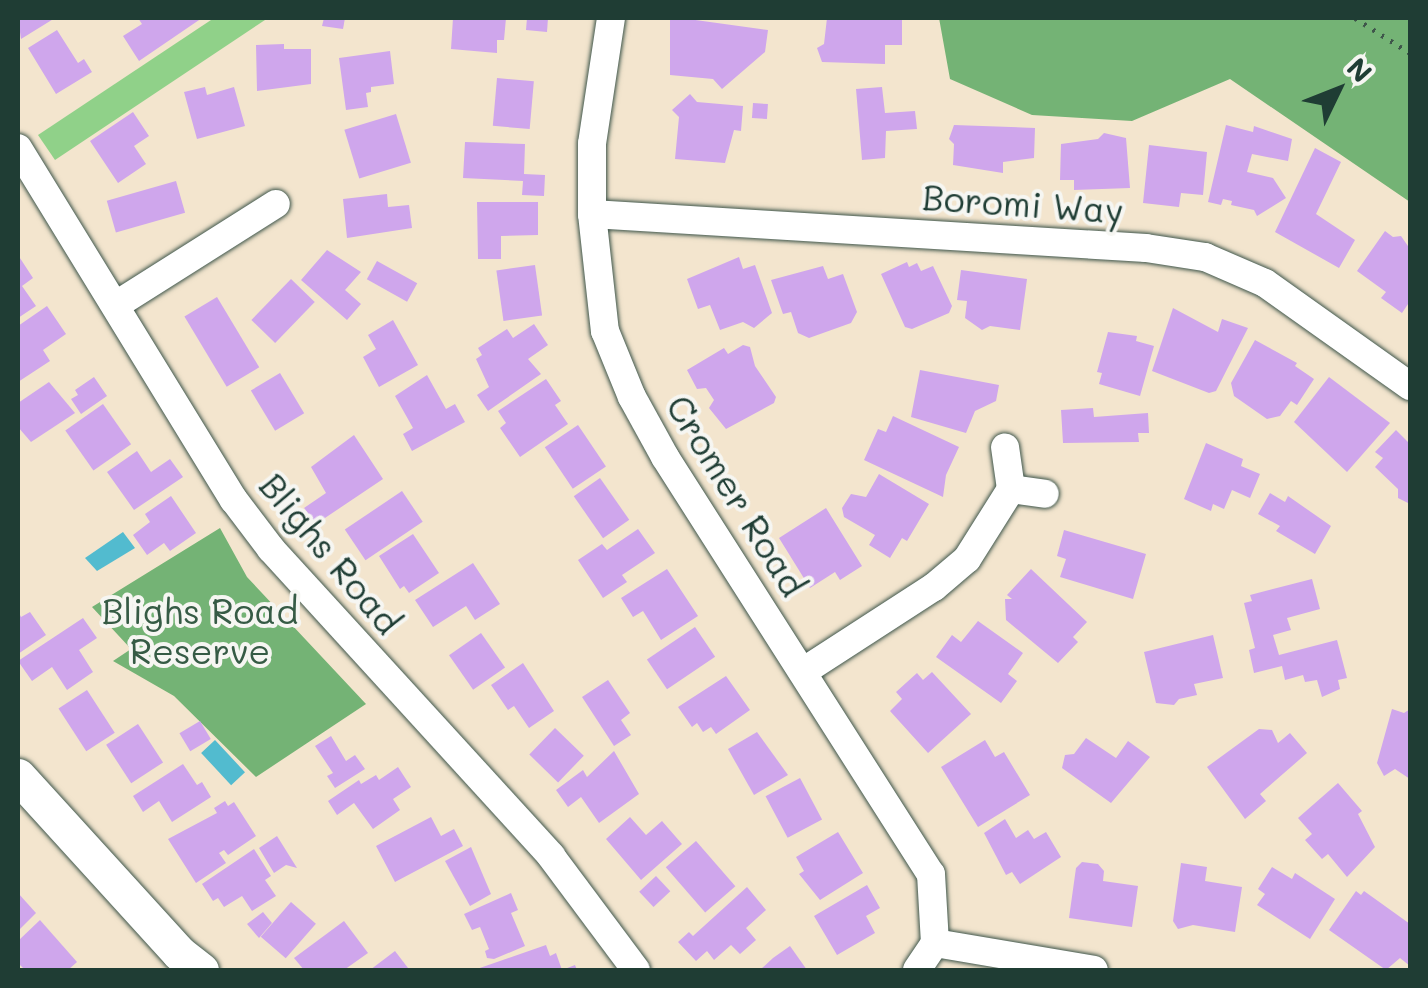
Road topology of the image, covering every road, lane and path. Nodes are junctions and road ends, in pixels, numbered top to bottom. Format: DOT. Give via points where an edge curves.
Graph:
graph roads {
  1 [pos="611,18"];
  2 [pos="1356,18"];
  3 [pos="1410,53"];
  4 [pos="18,148"];
  5 [pos="276,204"];
  6 [pos="592,214"];
  7 [pos="116,305"];
  8 [pos="1410,386"];
  9 [pos="1004,447"];
  10 [pos="1011,490"];
  11 [pos="1045,494"];
  12 [pos="804,671"];
  13 [pos="18,776"];
  14 [pos="935,943"];
  15 [pos="189,965"];
  16 [pos="636,970"];
  17 [pos="917,970"];
  18 [pos="1094,970"];
  1 -- 6 [label="street, Cromer Road" via="592,144"];
  2 -- 3 [label="path"];
  4 -- 7 [label="street, Blighs Road"];
  5 -- 7 [label="street"];
  6 -- 8 [label="street, Boromi Way" via="1205,257 1265,284"];
  6 -- 12 [label="street, Cromer Road" via="605,331 632,397"];
  7 -- 16 [label="street, Blighs Road" via="271,550 551,856"];
  9 -- 10 [label="street"];
  10 -- 11 [label="street"];
  10 -- 12 [label="street" via="981,542 950,575"];
  12 -- 14 [label="street, Cromer Road" via="932,874"];
  13 -- 15 [label="street"];
  14 -- 17 [label="street"];
  14 -- 18 [label="street"];
}
